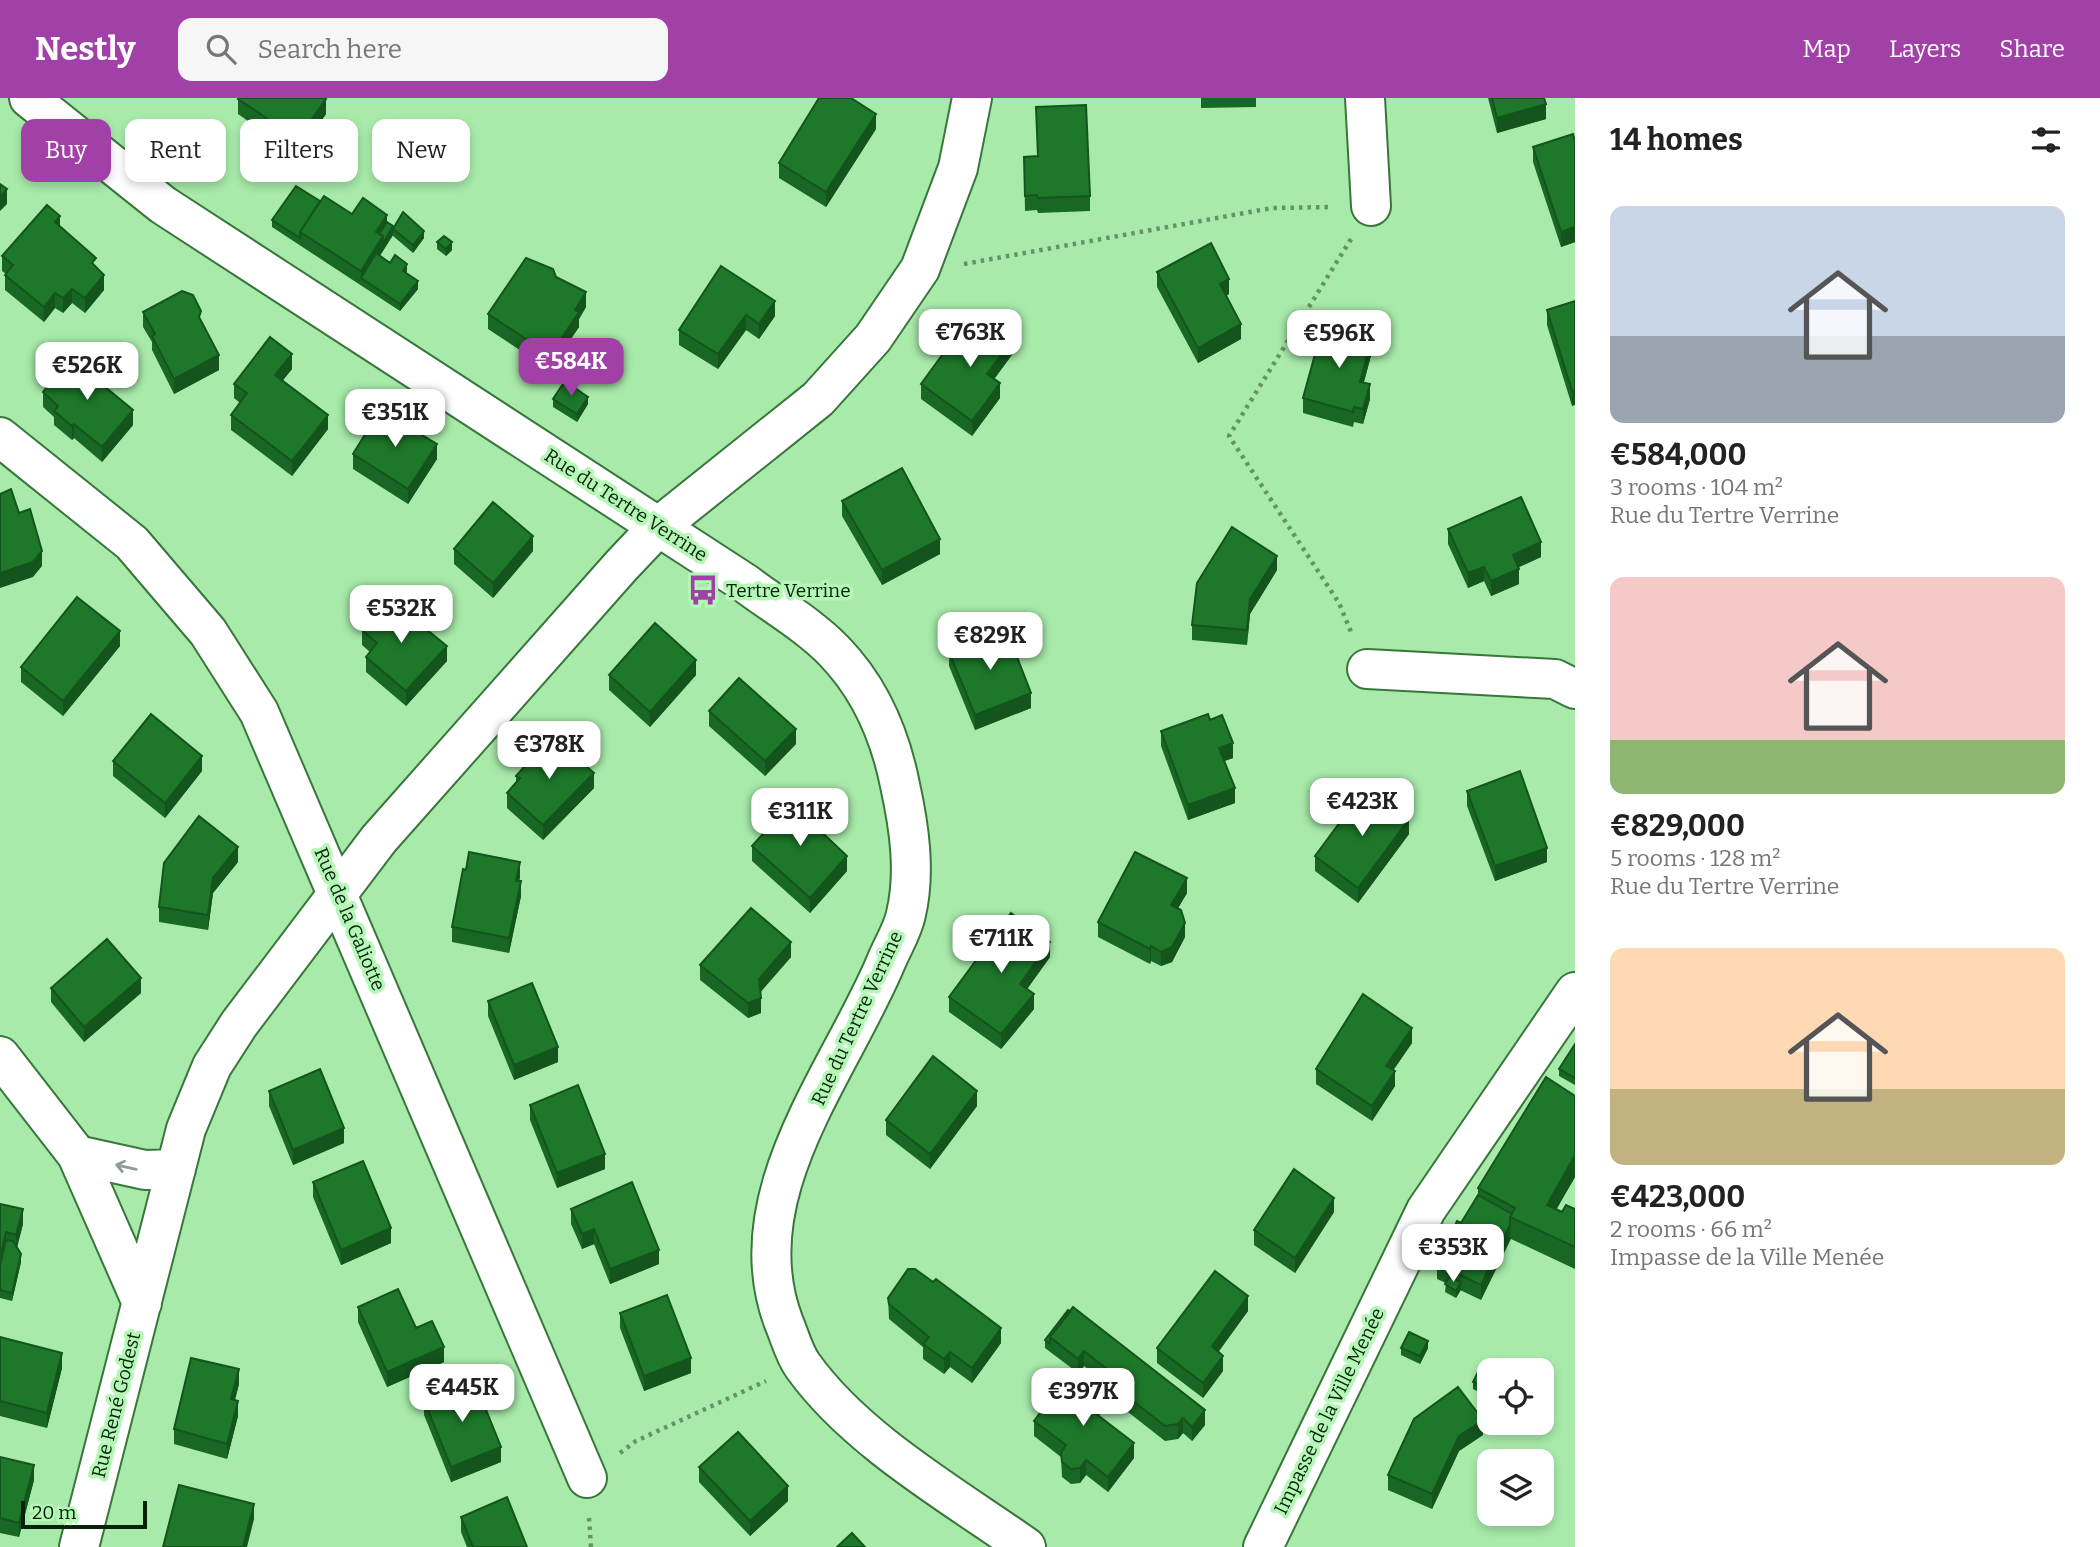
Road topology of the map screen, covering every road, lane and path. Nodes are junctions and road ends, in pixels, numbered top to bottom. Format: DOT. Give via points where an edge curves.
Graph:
graph roads {
  1 [pos="29,98"];
  2 [pos="972,98"];
  3 [pos="1365,98"];
  4 [pos="1371,206"];
  5 [pos="920,269"];
  6 [pos="0,437"];
  7 [pos="658,527"];
  8 [pos="1367,669"];
  9 [pos="1575,689"];
  10 [pos="339,894"];
  11 [pos="1575,992"];
  12 [pos="0,1056"];
  13 [pos="77,1155"];
  14 [pos="176,1169"];
  15 [pos="97,1203"];
  16 [pos="161,1223"];
  17 [pos="142,1303"];
  18 [pos="802,1365"];
  19 [pos="587,1478"];
  20 [pos="79,1547"];
  21 [pos="591,1547"];
  22 [pos="1026,1547"];
  23 [pos="1263,1547"];
  1 -- 7 [label="street, Rue du Tertre Verrine" via="163,205"];
  2 -- 5 [label="street, Rue René Godest" via="958,168"];
  3 -- 4 [label="street"];
  4 -- 5 [label="path" via="1272,208 1006,258"];
  4 -- 8 [label="path" via="1229,436 1339,603"];
  5 -- 7 [label="street, Rue René Godest" via="873,338 818,399"];
  6 -- 10 [label="street, Rue de la Galiotte" via="132,543 208,632 259,712"];
  7 -- 10 [label="street, Rue René Godest" via="379,839"];
  7 -- 18 [label="street, Rue du Tertre Verrine" via="745,583 833,650 882,720 896,761 911,836 906,914 870,1001 790,1156 771,1227 774,1297"];
  8 -- 9 [label="street" via="1555,679"];
  10 -- 14 [label="street, Rue René Godest" via="212,1066 186,1129"];
  10 -- 19 [label="street, Rue de la Galiotte"];
  11 -- 23 [label="street, Impasse de la Ville Menée" via="1426,1210"];
  12 -- 13 [label="street"];
  14 -- 13 [label="street, one-way" via="145,1170"];
  13 -- 15 [label="street"];
  14 -- 16 [label="street, Rue René Godest"];
  15 -- 16 [label="street"];
  15 -- 17 [label="street"];
  16 -- 17 [label="street, Rue René Godest"];
  17 -- 20 [label="street, Rue René Godest"];
  18 -- 19 [label="path" via="636,1441"];
  18 -- 22 [label="street, Rue du Tertre Verrine" via="881,1444"];
  19 -- 21 [label="path"];
}
